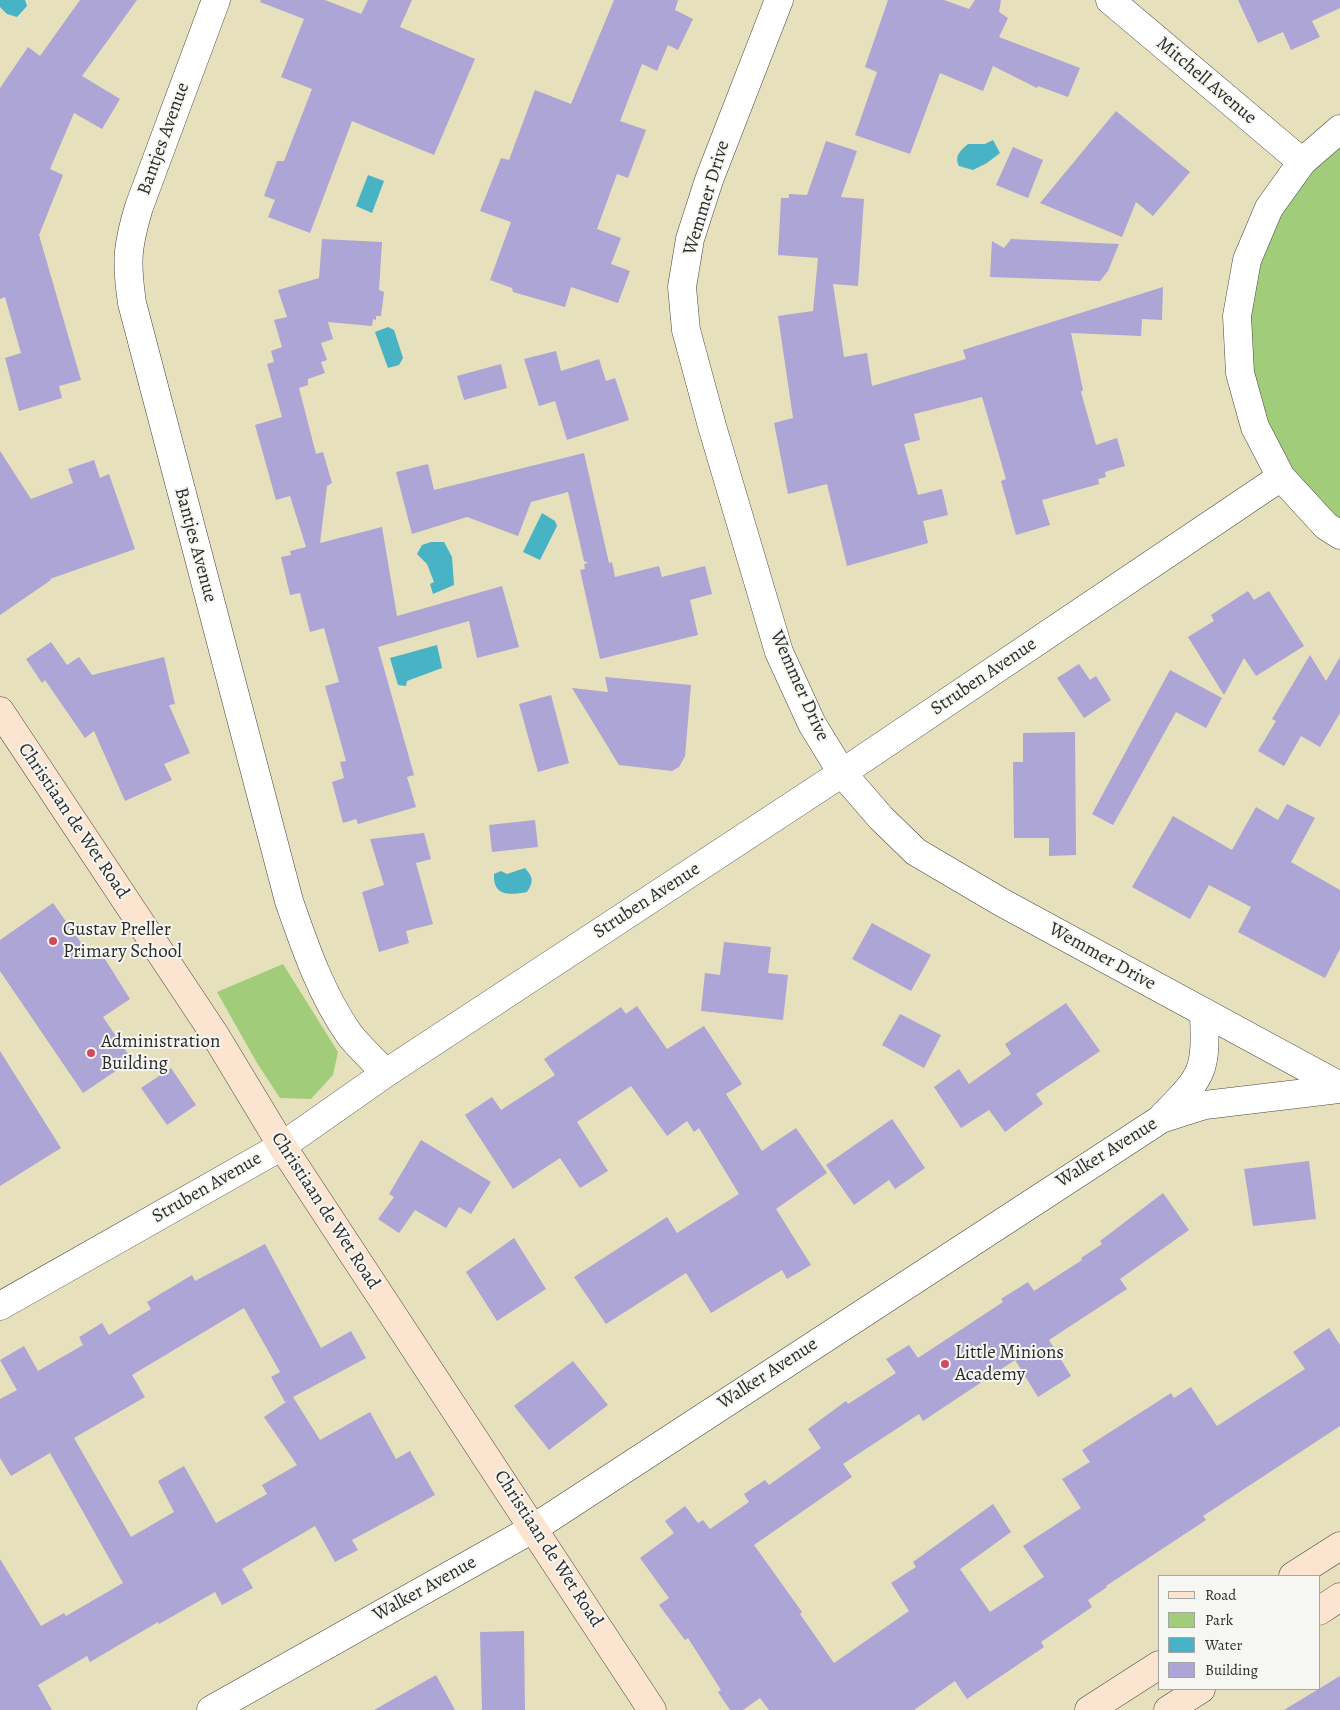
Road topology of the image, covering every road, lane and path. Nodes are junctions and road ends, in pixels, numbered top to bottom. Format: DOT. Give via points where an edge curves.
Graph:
graph roads {
  1 [pos="216,0"];
  2 [pos="779,0"];
  3 [pos="1110,0"];
  4 [pos="1340,129"];
  5 [pos="1302,162"];
  6 [pos="1281,477"];
  7 [pos="1340,535"];
  8 [pos="0,711"];
  9 [pos="842,773"];
  10 [pos="1204,1012"];
  11 [pos="386,1073"];
  12 [pos="1340,1088"];
  13 [pos="1161,1118"];
  14 [pos="282,1146"];
  15 [pos="0,1306"];
  16 [pos="534,1528"];
  17 [pos="1340,1546"];
  18 [pos="1295,1575"];
  19 [pos="1340,1597"];
  20 [pos="1320,1611"];
  21 [pos="1158,1666"];
  22 [pos="1199,1690"];
  23 [pos="211,1710"];
  24 [pos="652,1710"];
  25 [pos="1090,1710"];
  26 [pos="1168,1710"];
  1 -- 11 [label="street, Bantjes Avenue" via="129,242 127,270 132,303 289,901 323,989 350,1035"];
  2 -- 9 [label="street, Wemmer Drive" via="690,239 683,295 686,330 779,652 812,724"];
  3 -- 5 [label="street, Mitchell Avenue"];
  4 -- 5 [label="street"];
  5 -- 6 [label="street" via="1269,208 1247,260 1238,316 1240,373 1255,427"];
  6 -- 7 [label="street" via="1326,526"];
  6 -- 9 [label="street, Struben Avenue"];
  8 -- 14 [label="main road, Christiaan de Wet Road" via="215,1035"];
  9 -- 10 [label="street, Wemmer Drive" via="880,818 916,852"];
  9 -- 11 [label="street, Struben Avenue"];
  10 -- 12 [label="street, Wemmer Drive"];
  10 -- 13 [label="street" via="1206,1051 1202,1070 1191,1088"];
  11 -- 14 [label="street, Struben Avenue"];
  12 -- 13 [label="street, Walker Avenue" via="1205,1105"];
  13 -- 16 [label="street, Walker Avenue"];
  14 -- 15 [label="street, Struben Avenue"];
  14 -- 16 [label="main road, Christiaan de Wet Road"];
  16 -- 23 [label="street, Walker Avenue"];
  16 -- 24 [label="main road, Christiaan de Wet Road"];
  17 -- 18 [label="main road"];
  19 -- 20 [label="main road"];
  21 -- 25 [label="main road"];
  22 -- 26 [label="main road"];
}
